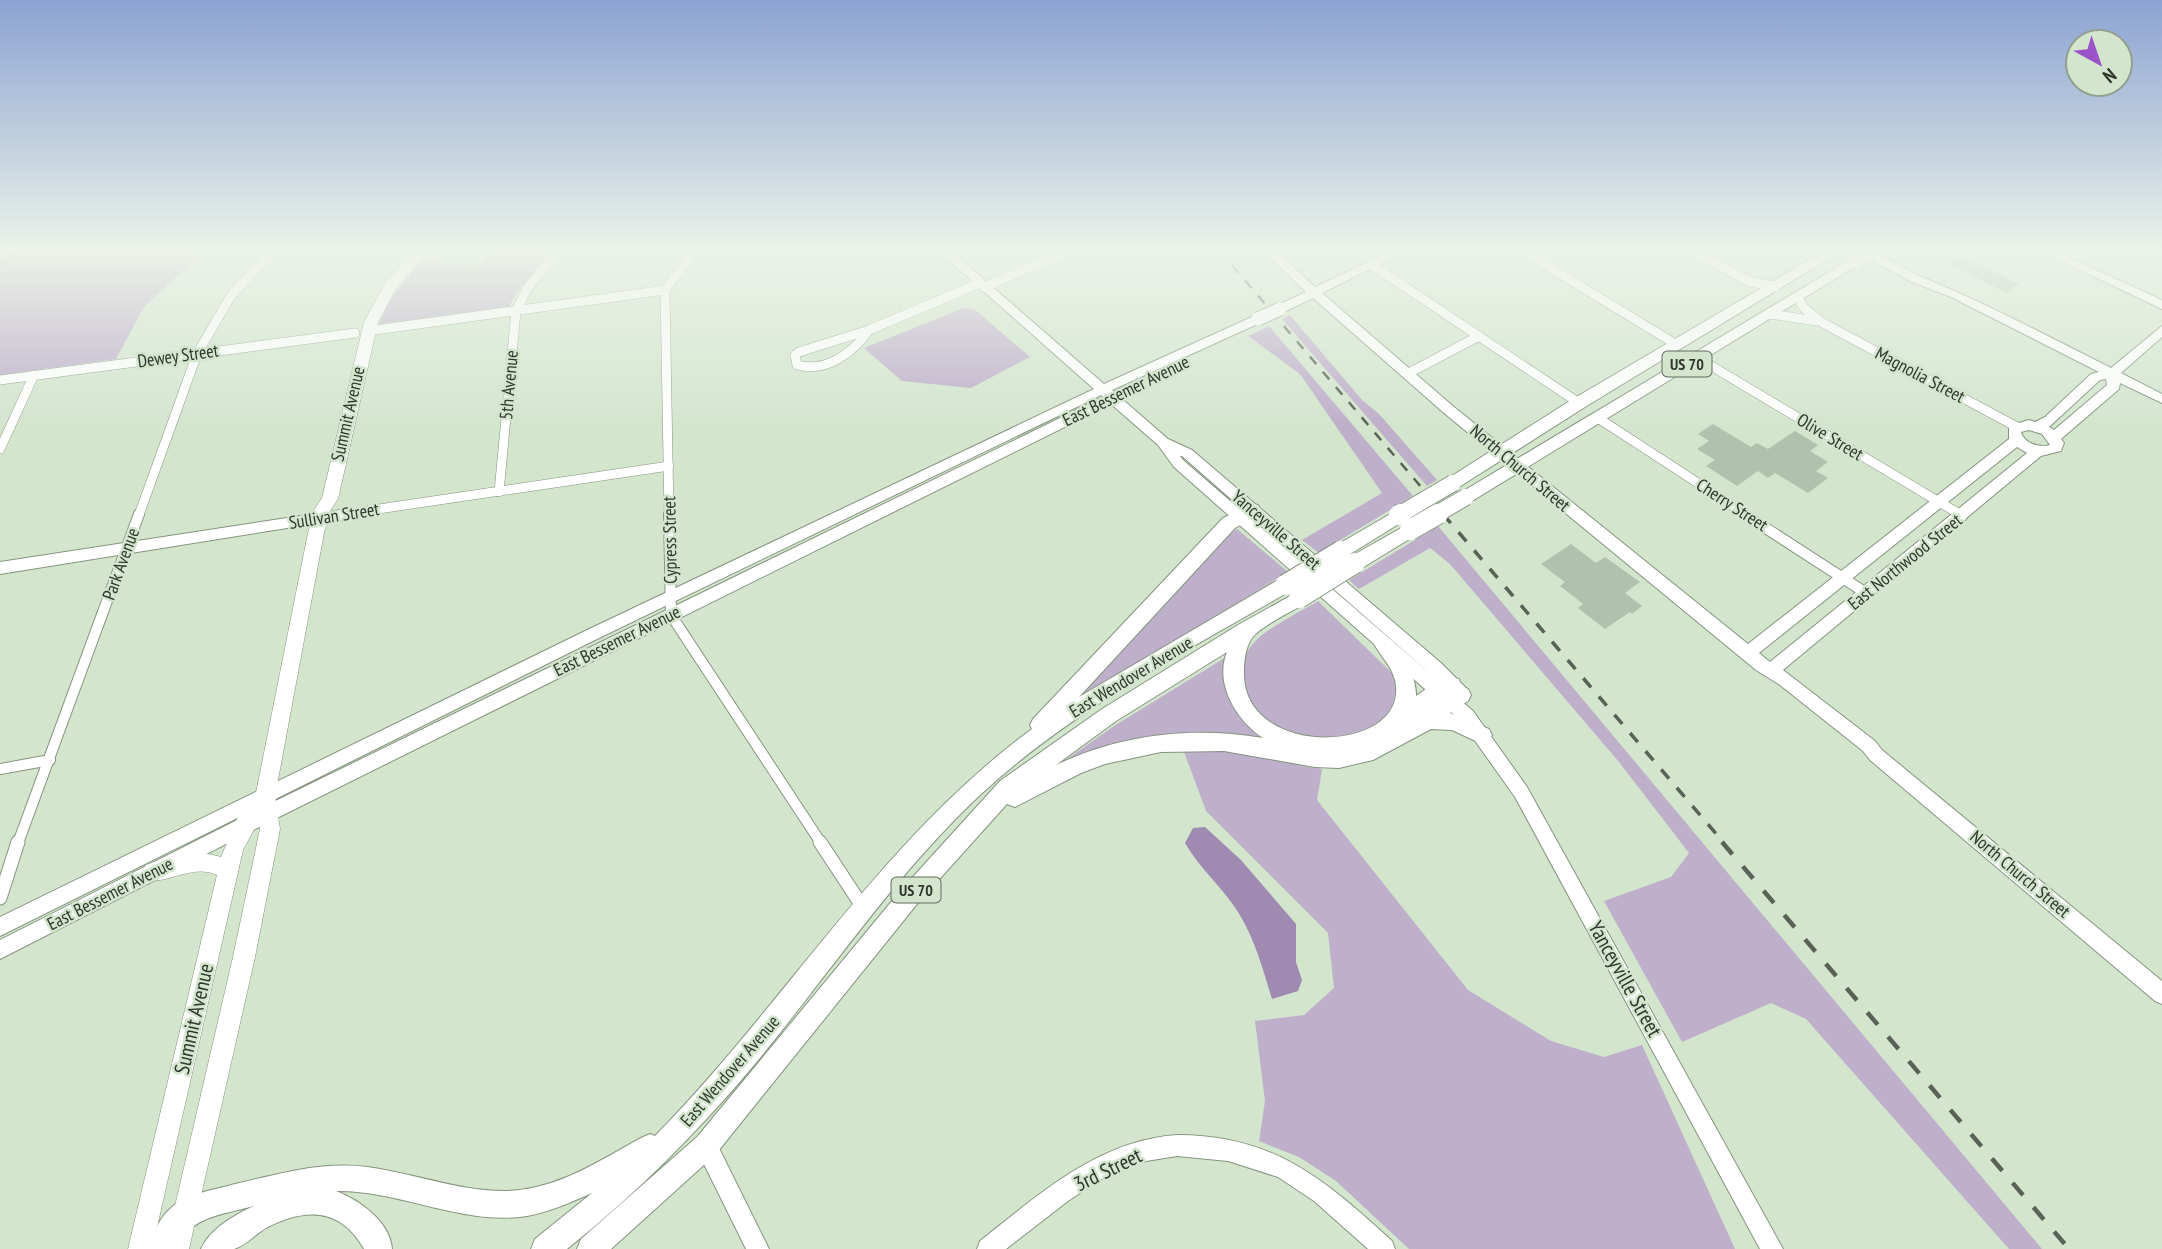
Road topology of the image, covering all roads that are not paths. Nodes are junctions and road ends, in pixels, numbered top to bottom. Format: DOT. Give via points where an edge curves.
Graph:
graph roads {
  1 [pos="224,308"];
  2 [pos="369,308"];
  3 [pos="376,308"];
  4 [pos="517,308"];
  5 [pos="535,308"];
  6 [pos="665,308"];
  7 [pos="924,308"];
  8 [pos="1008,308"];
  9 [pos="1287,308"];
  10 [pos="1319,308"];
  11 [pos="1331,308"];
  12 [pos="1437,308"];
  13 [pos="1616,308"];
  14 [pos="1739,308"];
  15 [pos="1779,308"];
  16 [pos="1805,308"];
  17 [pos="1983,308"];
  18 [pos="1280,309"];
  19 [pos="516,311"];
  20 [pos="1338,314"];
  21 [pos="1770,314"];
  22 [pos="1823,323"];
  23 [pos="869,330"];
  24 [pos="2162,330"];
  25 [pos="362,332"];
  26 [pos="1479,336"];
  27 [pos="1676,345"];
  28 [pos="197,354"];
  29 [pos="1698,358"];
  30 [pos="1407,374"];
  31 [pos="2112,374"];
  32 [pos="34,375"];
  33 [pos="0,380"];
  34 [pos="1107,395"];
  35 [pos="2162,399"];
  36 [pos="1579,403"];
  37 [pos="1598,418"];
  38 [pos="2037,427"];
  39 [pos="2017,433"];
  40 [pos="2054,437"];
  41 [pos="0,449"];
  42 [pos="2038,451"];
  43 [pos="1499,452"];
  44 [pos="669,466"];
  45 [pos="1516,466"];
  46 [pos="499,492"];
  47 [pos="1939,502"];
  48 [pos="1246,513"];
  49 [pos="321,514"];
  50 [pos="1962,516"];
  51 [pos="1405,523"];
  52 [pos="127,548"];
  53 [pos="0,568"];
  54 [pos="1843,578"];
  55 [pos="1292,592"];
  56 [pos="1866,593"];
  57 [pos="672,596"];
  58 [pos="671,615"];
  59 [pos="1245,630"];
  60 [pos="589,636"];
  61 [pos="1384,644"];
  62 [pos="1748,653"];
  63 [pos="573,663"];
  64 [pos="1774,674"];
  65 [pos="1450,693"];
  66 [pos="1405,722"];
  67 [pos="1482,734"];
  68 [pos="1016,751"];
  69 [pos="50,760"];
  70 [pos="0,769"];
  71 [pos="266,805"];
  72 [pos="244,825"];
  73 [pos="970,827"];
  74 [pos="229,871"];
  75 [pos="153,872"];
  76 [pos="0,898"];
  77 [pos="864,909"];
  78 [pos="0,927"];
  79 [pos="0,950"];
  80 [pos="2162,994"];
  81 [pos="727,1076"];
  82 [pos="679,1130"];
  83 [pos="706,1146"];
  84 [pos="186,1210"];
  85 [pos="140,1249"];
  86 [pos="161,1249"];
  87 [pos="177,1249"];
  88 [pos="215,1249"];
  89 [pos="378,1249"];
  90 [pos="545,1249"];
  91 [pos="591,1249"];
  92 [pos="758,1249"];
  93 [pos="988,1249"];
  94 [pos="1384,1249"];
  95 [pos="1772,1249"];
  1 -- 28 [label="street, Park Avenue"];
  2 -- 25 [label="main road, Summit Avenue"];
  3 -- 25 [label="main road, Summit Avenue"];
  4 -- 19 [label="street, 5th Avenue"];
  5 -- 19 [label="street, Dewey Street"];
  6 -- 44 [label="street, Cypress Street"];
  7 -- 23 [label="street"];
  8 -- 34 [label="main road, Yanceyville Street"];
  9 -- 18 [label="main road"];
  10 -- 20 [label="main road"];
  11 -- 20 [label="main road, North Church Street"];
  12 -- 26 [label="street"];
  13 -- 27 [label="street"];
  14 -- 27 [label="highway, East Wendover Avenue / US 70"];
  15 -- 21 [label="highway, East Wendover Avenue / US 70"];
  16 -- 22 [label="street, Magnolia Street"];
  17 -- 31 [label="main road"];
  18 -- 34 [label="main road, East Bessemer Avenue, bridge" via="1233,332 1214,348"];
  19 -- 25 [label="street, Dewey Street"];
  19 -- 46 [label="street, 5th Avenue"];
  20 -- 30 [label="main road, North Church Street"];
  21 -- 22 [label="street, Magnolia Street"];
  21 -- 29 [label="highway, East Wendover Avenue / US 70"];
  22 -- 39 [label="street, Magnolia Street"];
  23 -- 23 [label="street" via="799,352 797,365 827,363 849,351"];
  24 -- 31 [label="main road"];
  25 -- 28 [label="street, Dewey Street"];
  25 -- 49 [label="main road, Summit Avenue" via="321,485"];
  26 -- 30 [label="street"];
  26 -- 36 [label="street"];
  27 -- 36 [label="highway, East Wendover Avenue / US 70"];
  28 -- 32 [label="street, Dewey Street"];
  28 -- 52 [label="street, Park Avenue"];
  29 -- 37 [label="highway, East Wendover Avenue / US 70"];
  29 -- 47 [label="street, Olive Street"];
  30 -- 43 [label="main road, North Church Street"];
  31 -- 35 [label="main road"];
  31 -- 38 [label="main road" via="2096,377"];
  31 -- 40 [label="main road, East Northwood Street" via="2113,386"];
  32 -- 33 [label="street, Dewey Street"];
  32 -- 41 [label="street"];
  34 -- 48 [label="main road, Yanceyville Street" via="1163,442 1178,464"];
  34 -- 57 [label="main road, East Bessemer Avenue"];
  34 -- 58 [label="main road, East Bessemer Avenue"];
  36 -- 43 [label="highway, East Wendover Avenue / US 70"];
  37 -- 45 [label="highway, East Wendover Avenue / US 70"];
  37 -- 54 [label="street, Cherry Street"];
  38 -- 39 [label="main road"];
  38 -- 40 [label="main road"];
  39 -- 42 [label="main road"];
  39 -- 47 [label="main road, East Northwood Street"];
  40 -- 42 [label="main road, East Northwood Street" via="2056,448"];
  42 -- 50 [label="main road, East Northwood Street"];
  43 -- 45 [label="main road, North Church Street"];
  43 -- 51 [label="highway, East Wendover Avenue / US 70, bridge"];
  44 -- 46 [label="street, Sullivan Street"];
  44 -- 57 [label="street, Cypress Street"];
  45 -- 51 [label="highway, East Wendover Avenue / US 70, bridge" via="1466,497"];
  45 -- 62 [label="main road, North Church Street"];
  46 -- 49 [label="street, Sullivan Street"];
  47 -- 50 [label="street, Olive Street"];
  47 -- 54 [label="main road, East Northwood Street"];
  48 -- 61 [label="main road, Yanceyville Street"];
  48 -- 65 [label="main road, Yanceyville Street"];
  48 -- 68 [label="highway" via="1229,523"];
  49 -- 52 [label="main road, Sullivan Street"];
  49 -- 71 [label="main road, Summit Avenue"];
  50 -- 56 [label="main road, East Northwood Street"];
  51 -- 55 [label="highway, East Wendover Avenue / US 70, bridge"];
  52 -- 53 [label="main road, Sullivan Street"];
  52 -- 69 [label="street, Park Avenue"];
  54 -- 56 [label="street, Cherry Street"];
  54 -- 62 [label="main road, East Northwood Street"];
  55 -- 59 [label="highway, East Wendover Avenue / US 70"];
  55 -- 68 [label="highway, East Wendover Avenue / US 70" via="1103,691"];
  56 -- 64 [label="main road, East Northwood Street"];
  57 -- 58 [label="street, Cypress Street"];
  57 -- 60 [label="main road, East Bessemer Avenue"];
  58 -- 63 [label="main road, East Bessemer Avenue"];
  58 -- 77 [label="street"];
  59 -- 66 [label="highway" via="1233,662 1233,688 1242,708 1284,740 1335,747"];
  59 -- 73 [label="highway, East Wendover Avenue / US 70" via="1109,715 1008,788"];
  60 -- 63 [label="main road"];
  60 -- 71 [label="main road, East Bessemer Avenue"];
  61 -- 65 [label="main road, Yanceyville Street"];
  61 -- 66 [label="highway" via="1403,674 1408,695"];
  62 -- 64 [label="main road, North Church Street"];
  63 -- 71 [label="main road, East Bessemer Avenue"];
  64 -- 80 [label="main road, North Church Street" via="1778,686 1860,751 1876,755"];
  65 -- 66 [label="highway"];
  65 -- 67 [label="main road, Yanceyville Street"];
  66 -- 67 [label="highway" via="1452,719"];
  66 -- 73 [label="highway" via="1383,745 1356,757 1329,761 1265,747 1194,739 1121,749 1046,778"];
  67 -- 95 [label="main road, Yanceyville Street" via="1521,792"];
  68 -- 77 [label="highway, East Wendover Avenue / US 70" via="935,826"];
  69 -- 70 [label="street"];
  69 -- 76 [label="street, Park Avenue"];
  71 -- 72 [label="main road, Summit Avenue"];
  71 -- 78 [label="main road, East Bessemer Avenue"];
  71 -- 84 [label="main road, Summit Avenue" via="270,829"];
  72 -- 74 [label="main road, Summit Avenue"];
  72 -- 75 [label="main road, East Bessemer Avenue"];
  73 -- 83 [label="highway, East Wendover Avenue / US 70"];
  74 -- 75 [label="main road" via="194,860"];
  74 -- 85 [label="main road, Summit Avenue"];
  75 -- 79 [label="main road, East Bessemer Avenue"];
  77 -- 81 [label="highway, East Wendover Avenue / US 70"];
  81 -- 82 [label="highway, East Wendover Avenue / US 70"];
  81 -- 83 [label="highway" via="704,1120"];
  82 -- 84 [label="highway" via="607,1172 551,1197 510,1205 470,1203 346,1178 306,1180"];
  82 -- 90 [label="highway, East Wendover Avenue / US 70" via="593,1212"];
  83 -- 91 [label="highway, East Wendover Avenue / US 70"];
  83 -- 92 [label="main road"];
  84 -- 86 [label="highway"];
  84 -- 87 [label="main road, Summit Avenue"];
  88 -- 89 [label="highway" via="230,1233 276,1209 311,1201 343,1206 361,1220"];
  93 -- 94 [label="main road, 3rd Street" via="1098,1170 1140,1151 1188,1146 1257,1157 1297,1175"];
}
